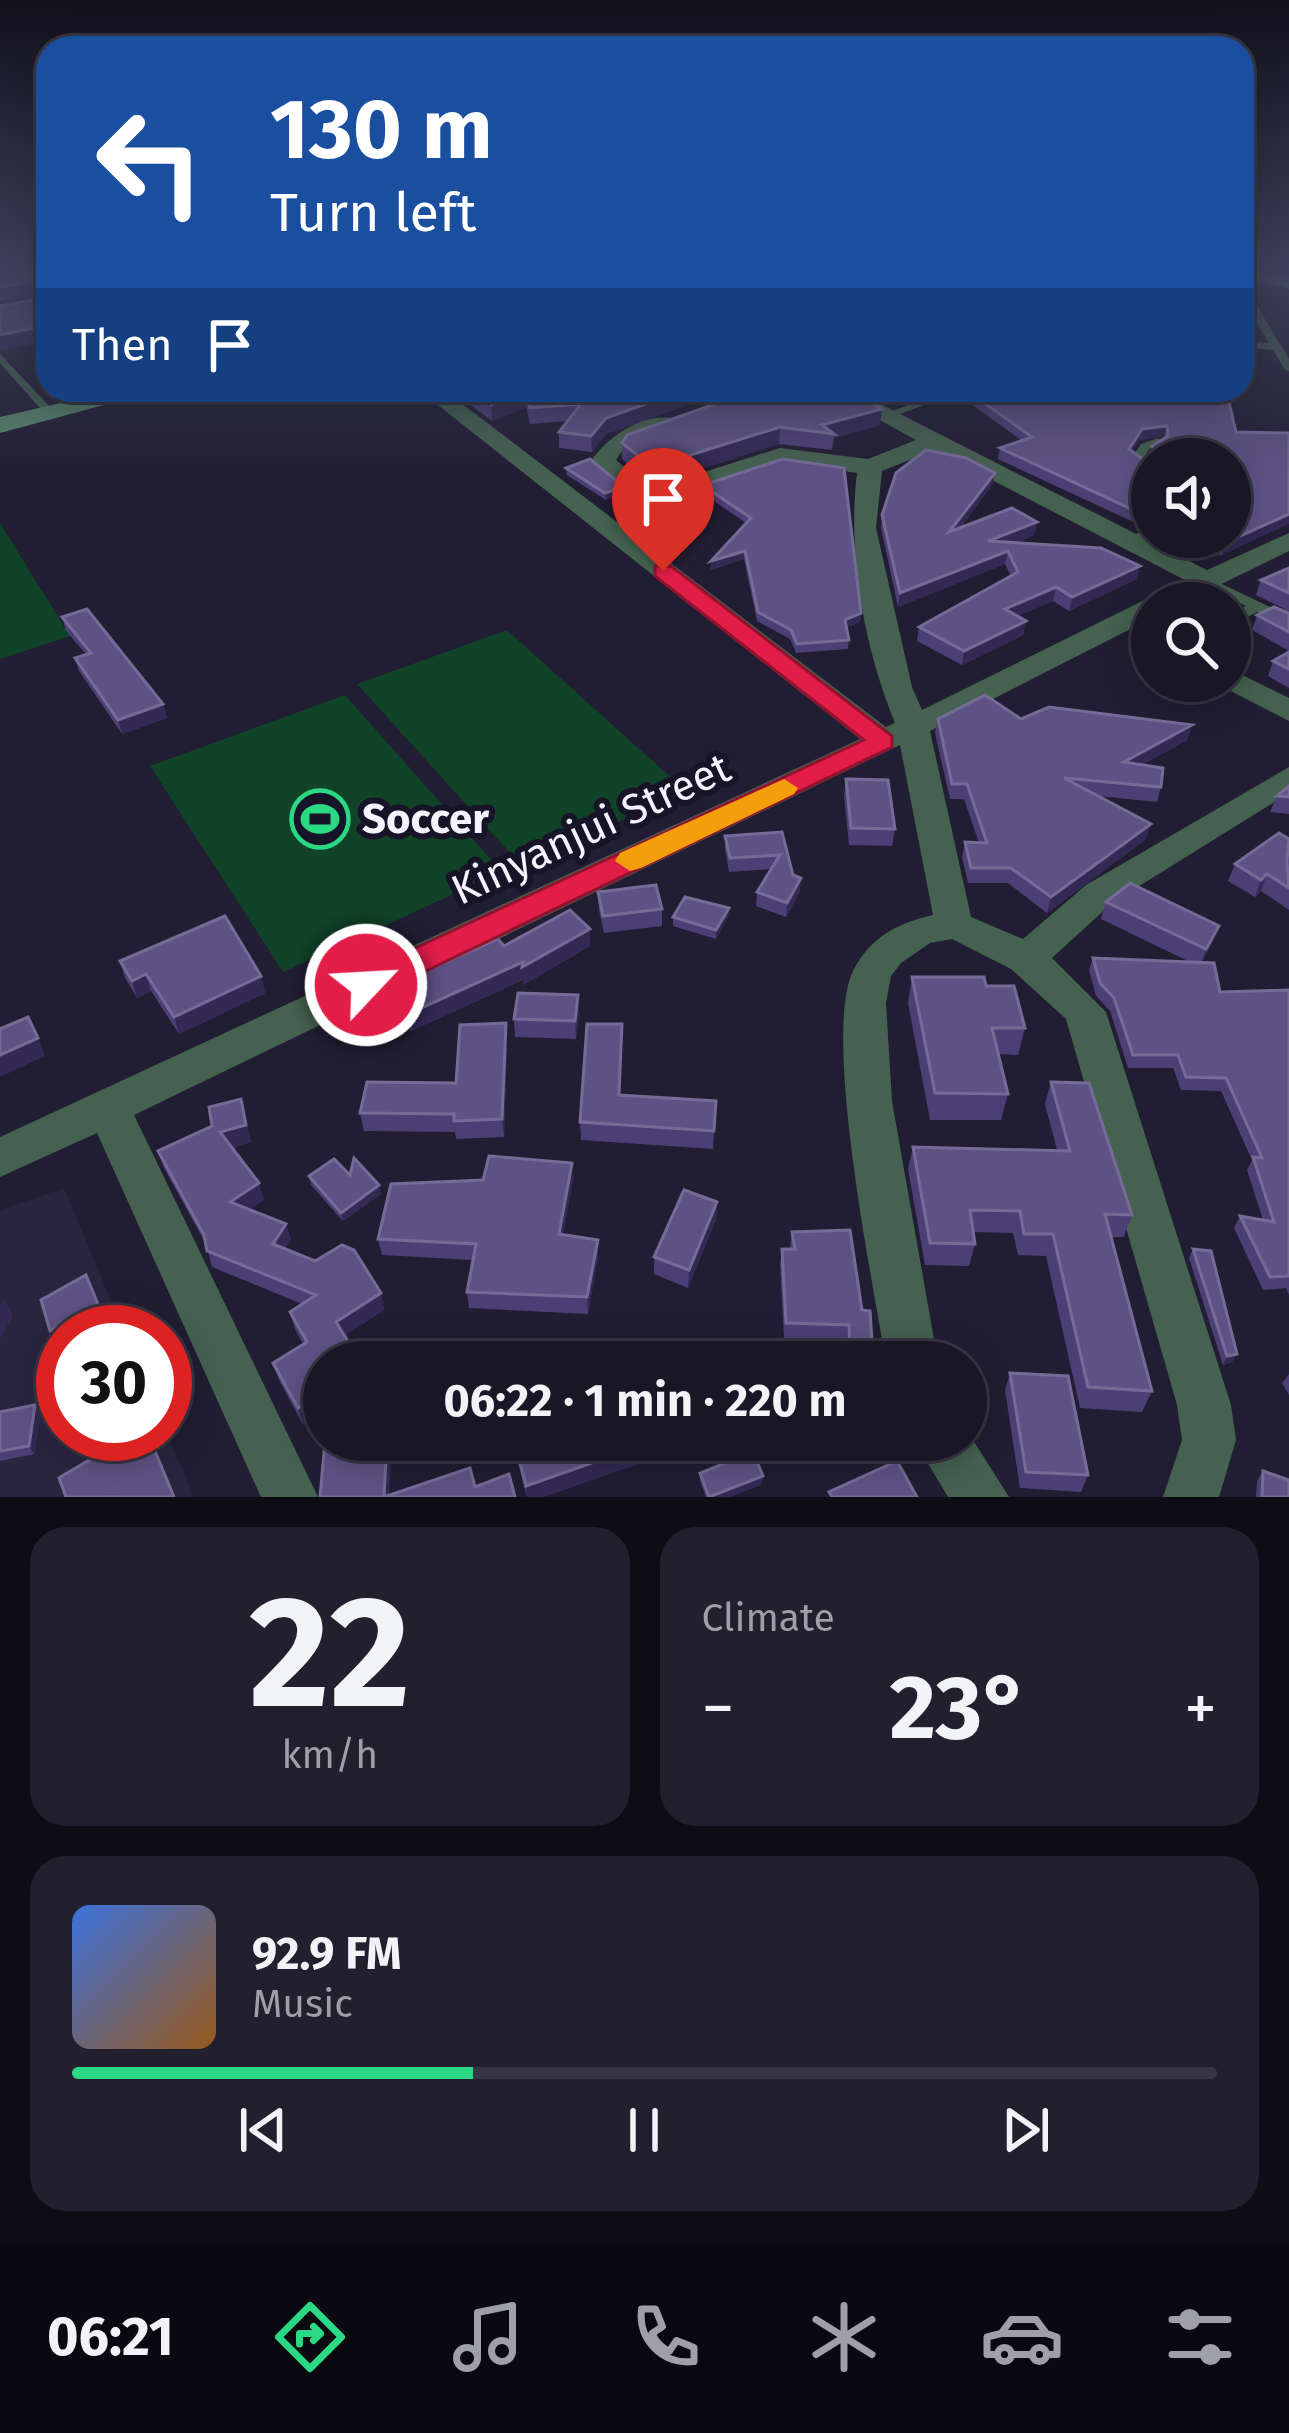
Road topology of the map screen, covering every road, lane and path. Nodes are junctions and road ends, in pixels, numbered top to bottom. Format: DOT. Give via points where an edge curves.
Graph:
graph roads {
  1 [pos="1272,339"];
  2 [pos="1254,345"];
  3 [pos="1277,347"];
  4 [pos="0,357"];
  5 [pos="1289,368"];
  6 [pos="36,397"];
  7 [pos="40,402"];
  8 [pos="97,402"];
  9 [pos="446,402"];
  10 [pos="861,402"];
  11 [pos="925,402"];
  12 [pos="50,413"];
  13 [pos="888,415"];
  14 [pos="686,416"];
  15 [pos="0,425"];
  16 [pos="937,440"];
  17 [pos="870,467"];
  18 [pos="647,499"];
  19 [pos="1131,530"];
  20 [pos="1289,541"];
  21 [pos="1174,558"];
  22 [pos="1205,580"];
  23 [pos="1201,582"];
  24 [pos="1255,607"];
  25 [pos="1251,609"];
  26 [pos="1289,622"];
  27 [pos="1131,626"];
  28 [pos="1251,690"];
  29 [pos="1289,711"];
  30 [pos="901,728"];
  31 [pos="1289,778"];
  32 [pos="954,925"];
  33 [pos="1025,959"];
  34 [pos="108,1107"];
  35 [pos="0,1158"];
  36 [pos="909,1341"];
  37 [pos="956,1461"];
  38 [pos="290,1497"];
  39 [pos="981,1497"];
  40 [pos="1190,1497"];
  1 -- 3 [label="lane"];
  2 -- 3 [label="lane"];
  3 -- 5 [label="lane"];
  4 -- 6 [label="lane"];
  7 -- 12 [label="lane"];
  8 -- 12 [label="main road"];
  9 -- 30 [label="street"];
  10 -- 13 [label="street"];
  11 -- 13 [label="lane"];
  12 -- 15 [label="main road"];
  13 -- 16 [label="street"];
  14 -- 18 [label="street" via="607,452 603,461"];
  16 -- 17 [label="street"];
  16 -- 19 [label="street"];
  17 -- 18 [label="street" via="780,455"];
  17 -- 30 [label="street" via="863,528"];
  18 -- 30 [label="street" via="604,516 872,722"];
  20 -- 22 [label="street"];
  21 -- 22 [label="street"];
  22 -- 23 [label="street"];
  22 -- 24 [label="lane"];
  24 -- 25 [label="lane"];
  24 -- 26 [label="lane"];
  27 -- 30 [label="street, Kinyanjui Street"];
  28 -- 29 [label="street"];
  30 -- 32 [label="street"];
  30 -- 34 [label="street, Kinyanjui Street"];
  31 -- 33 [label="street" via="1099,894"];
  32 -- 33 [label="street"];
  32 -- 36 [label="street" via="905,936 875,968 865,996 867,1082"];
  33 -- 40 [label="street" via="1085,1012 1204,1405 1209,1440"];
  34 -- 35 [label="street, Kinyanjui Street"];
  34 -- 38 [label="street"];
  37 -- 39 [label="street"];
}
